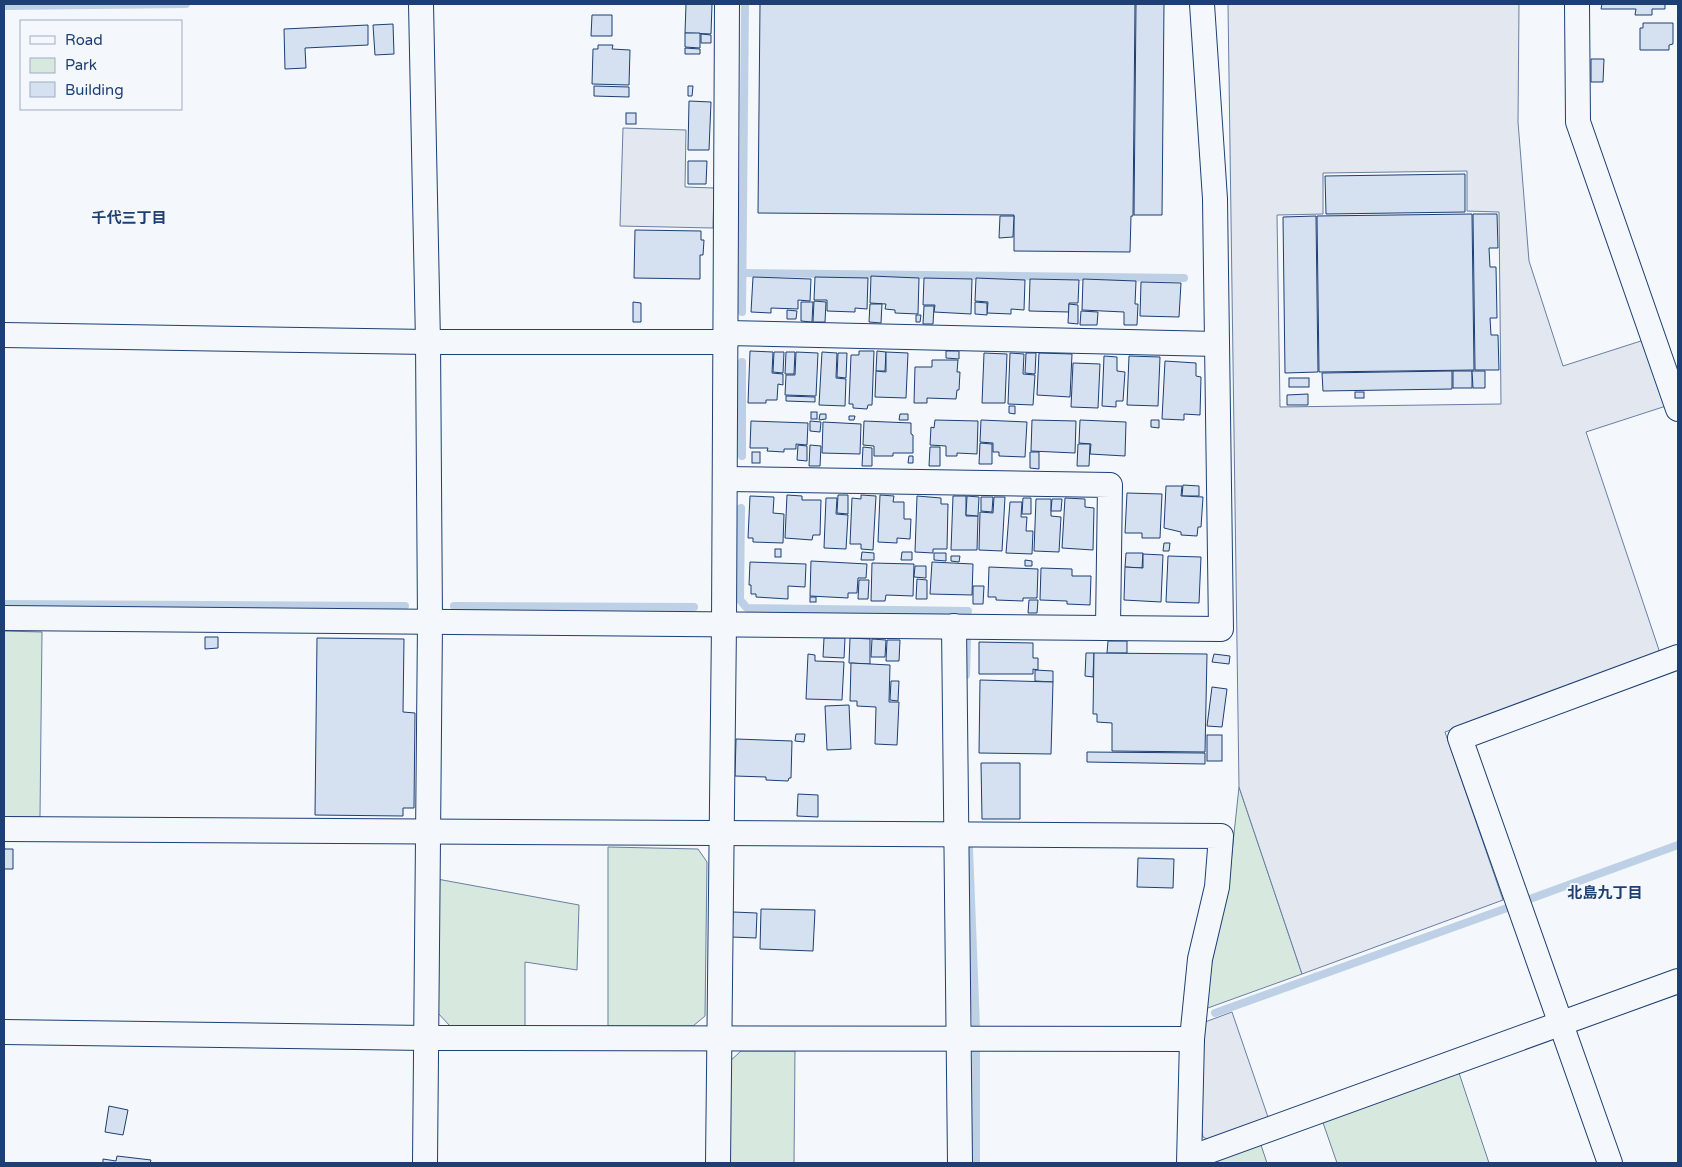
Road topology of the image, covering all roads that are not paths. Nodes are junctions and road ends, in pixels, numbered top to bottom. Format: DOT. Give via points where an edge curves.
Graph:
graph roads {
  1 [pos="421,4"];
  2 [pos="727,4"];
  3 [pos="1202,4"];
  4 [pos="1577,4"];
  5 [pos="4,335"];
  6 [pos="726,338"];
  7 [pos="428,342"];
  8 [pos="1217,344"];
  9 [pos="1678,409"];
  10 [pos="725,479"];
  11 [pos="4,618"];
  12 [pos="430,622"];
  13 [pos="724,624"];
  14 [pos="954,626"];
  15 [pos="1108,627"];
  16 [pos="1678,657"];
  17 [pos="4,829"];
  18 [pos="429,831"];
  19 [pos="722,833"];
  20 [pos="955,834"];
  21 [pos="1678,981"];
  22 [pos="1561,1024"];
  23 [pos="4,1032"];
  24 [pos="425,1038"];
  25 [pos="719,1038"];
  26 [pos="957,1039"];
  27 [pos="1192,1039"];
  28 [pos="1190,1161"];
  29 [pos="425,1163"];
  30 [pos="718,1163"];
  31 [pos="960,1163"];
  32 [pos="1610,1163"];
  1 -- 7 [label="street"];
  2 -- 6 [label="street"];
  3 -- 8 [label="street" via="1215,199"];
  4 -- 9 [label="street" via="1578,122"];
  5 -- 7 [label="street"];
  6 -- 7 [label="street"];
  6 -- 8 [label="street"];
  6 -- 10 [label="street"];
  7 -- 12 [label="street"];
  8 -- 15 [label="street" via="1221,629"];
  10 -- 13 [label="street"];
  10 -- 15 [label="street" via="1110,485"];
  11 -- 12 [label="street"];
  12 -- 13 [label="street"];
  12 -- 18 [label="street"];
  13 -- 14 [label="street"];
  13 -- 19 [label="street"];
  14 -- 15 [label="street"];
  14 -- 20 [label="street"];
  16 -- 22 [label="street" via="1460,738"];
  17 -- 18 [label="street"];
  18 -- 19 [label="street"];
  18 -- 24 [label="street"];
  19 -- 20 [label="street"];
  19 -- 25 [label="street"];
  20 -- 26 [label="street"];
  20 -- 27 [label="street" via="1221,836 1217,887 1200,959"];
  21 -- 22 [label="street"];
  22 -- 28 [label="street"];
  22 -- 32 [label="street"];
  23 -- 24 [label="street"];
  24 -- 25 [label="street"];
  24 -- 29 [label="street"];
  25 -- 26 [label="street"];
  25 -- 30 [label="street"];
  26 -- 27 [label="street"];
  26 -- 31 [label="street"];
  27 -- 28 [label="street"];
}
